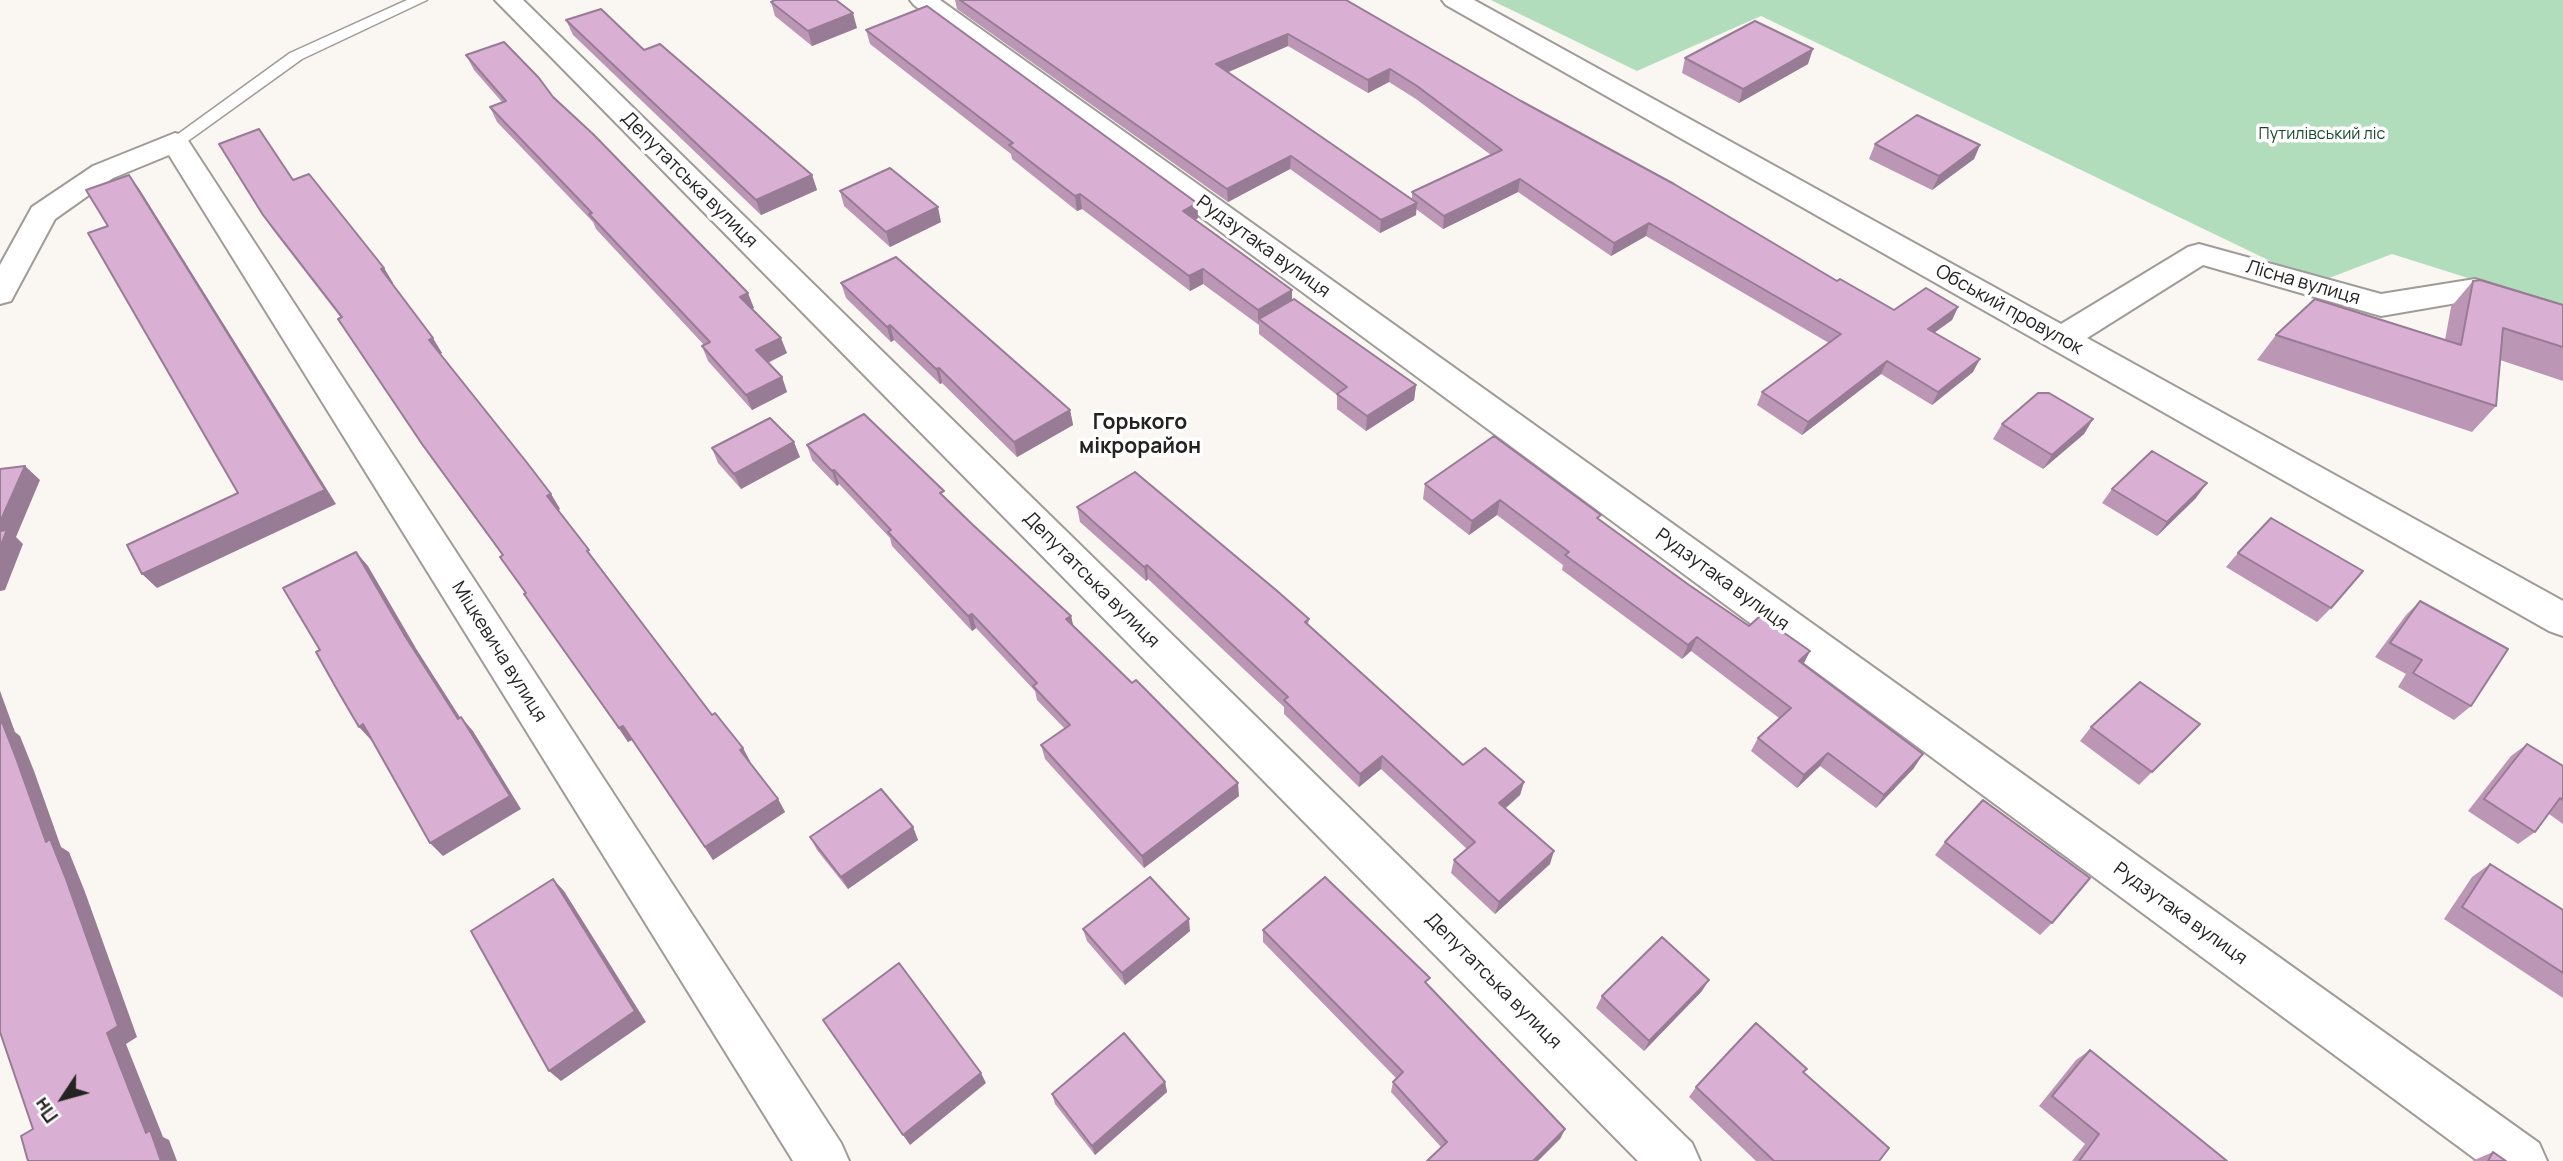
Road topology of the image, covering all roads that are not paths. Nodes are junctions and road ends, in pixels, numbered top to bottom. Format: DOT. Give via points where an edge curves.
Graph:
graph roads {
  1 [pos="419,0"];
  2 [pos="508,0"];
  3 [pos="923,0"];
  4 [pos="1455,0"];
  5 [pos="175,142"];
  6 [pos="0,294"];
  7 [pos="2563,317"];
  8 [pos="2062,339"];
  9 [pos="2563,620"];
  10 [pos="823,1161"];
  11 [pos="1674,1161"];
  12 [pos="2521,1161"];
  1 -- 5 [label="lane" via="296,56"];
  2 -- 11 [label="street, Депутатська вулиця"];
  3 -- 12 [label="street, Рудзутака вулиця"];
  4 -- 8 [label="street, Обський провулок"];
  5 -- 6 [label="street" via="103,172 43,214"];
  5 -- 10 [label="street, Міцкевича вулиця"];
  7 -- 8 [label="street, Лісна вулиця" via="2475,289 2381,305 2199,254"];
  8 -- 9 [label="street, Обський провулок"];
}
